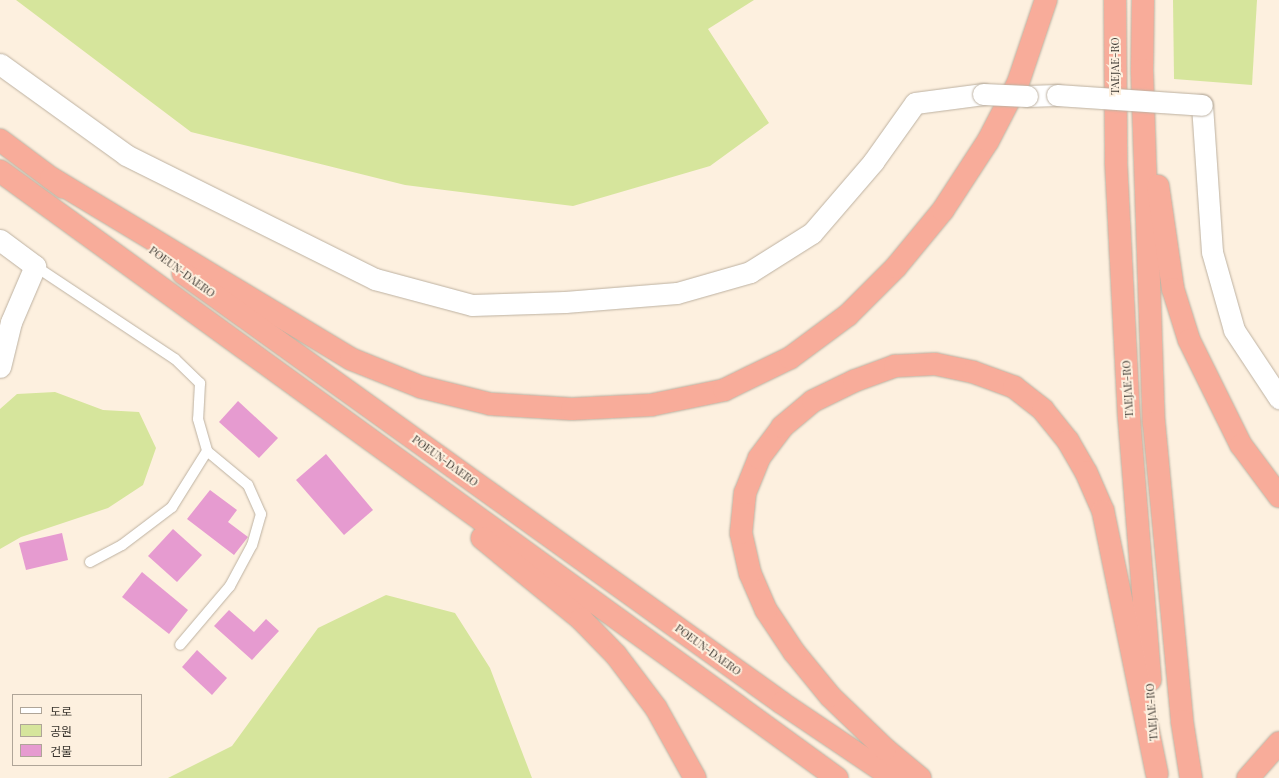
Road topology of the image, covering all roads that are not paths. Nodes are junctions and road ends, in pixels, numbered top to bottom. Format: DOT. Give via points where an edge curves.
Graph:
graph roads {
  1 [pos="1046,0"];
  2 [pos="1115,0"];
  3 [pos="1143,0"];
  4 [pos="0,64"];
  5 [pos="1142,70"];
  6 [pos="0,140"];
  7 [pos="0,171"];
  8 [pos="51,178"];
  9 [pos="0,240"];
  10 [pos="35,266"];
  11 [pos="0,367"];
  12 [pos="313,398"];
  13 [pos="1279,398"];
  14 [pos="207,451"];
  15 [pos="1279,496"];
  16 [pos="90,562"];
  17 [pos="180,645"];
  18 [pos="1279,743"];
  19 [pos="1157,775"];
  20 [pos="695,778"];
  21 [pos="837,778"];
  22 [pos="893,778"];
  23 [pos="920,778"];
  24 [pos="1191,778"];
  25 [pos="1248,778"];
  1 -- 8 [label="highway" via="1018,83 988,141 943,210 896,267 848,315 790,358 724,390 651,405 572,409 490,404 421,387 351,359"];
  2 -- 19 [label="highway, TAEJAE-RO" via="1116,162 1129,409"];
  3 -- 5 [label="highway"];
  4 -- 13 [label="street, bridge" via="126,155 375,279 472,304 565,302 677,293 750,272 812,233 873,162 915,103 983,94 1057,95 1202,105 1212,252 1234,330"];
  5 -- 15 [label="highway" via="1173,289 1184,325 1241,445"];
  5 -- 24 [label="highway" via="1154,423 1182,721"];
  6 -- 8 [label="highway, POEUN-DAERO"];
  7 -- 12 [label="highway"];
  8 -- 22 [label="highway, POEUN-DAERO" via="782,703"];
  9 -- 10 [label="street"];
  10 -- 11 [label="street" via="11,322"];
  10 -- 14 [label="lane" via="175,359 200,383 198,419"];
  12 -- 20 [label="highway" via="581,619 616,655 656,708"];
  12 -- 21 [label="highway"];
  14 -- 16 [label="lane" via="172,507 122,545"];
  14 -- 17 [label="lane" via="248,485 261,514 252,545 230,586"];
  18 -- 25 [label="highway"];
  19 -- 23 [label="highway" via="1103,510 1086,472 1068,441 1043,410 1014,387 973,372 935,364 895,366 854,381 813,401 782,427 759,458 745,493 741,533 750,573 766,610 794,652 830,696 885,749"];
}
